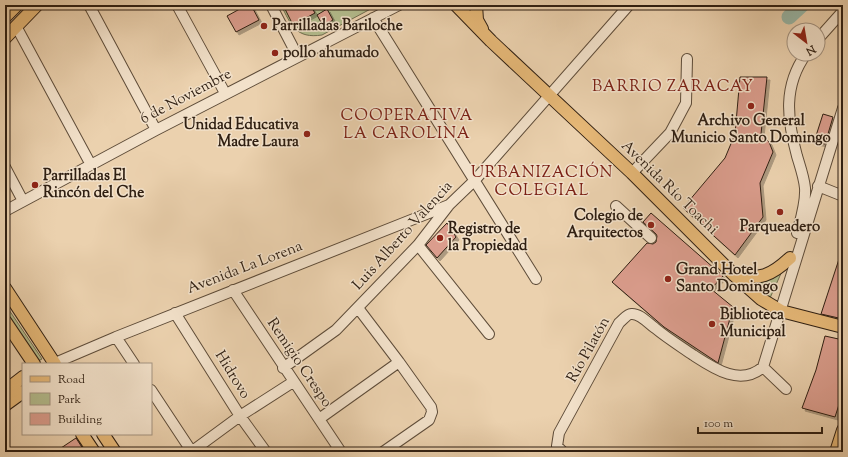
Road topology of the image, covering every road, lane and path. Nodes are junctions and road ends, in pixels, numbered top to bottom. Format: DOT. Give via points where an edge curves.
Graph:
graph roads {
  1 [pos="17,5"];
  2 [pos="37,5"];
  3 [pos="89,5"];
  4 [pos="177,5"];
  5 [pos="271,5"];
  6 [pos="399,5"];
  7 [pos="456,5"];
  8 [pos="476,5"];
  9 [pos="629,5"];
  10 [pos="386,9"];
  11 [pos="843,11"];
  12 [pos="5,17"];
  13 [pos="373,18"];
  14 [pos="16,26"];
  15 [pos="826,30"];
  16 [pos="5,38"];
  17 [pos="491,41"];
  18 [pos="298,57"];
  19 [pos="686,59"];
  20 [pos="802,62"];
  21 [pos="225,93"];
  22 [pos="550,96"];
  23 [pos="843,108"];
  24 [pos="156,130"];
  25 [pos="90,165"];
  26 [pos="5,167"];
  27 [pos="632,173"];
  28 [pos="474,180"];
  29 [pos="818,186"];
  30 [pos="843,196"];
  31 [pos="23,201"];
  32 [pos="448,205"];
  33 [pos="616,206"];
  34 [pos="5,211"];
  35 [pos="651,238"];
  36 [pos="418,245"];
  37 [pos="790,258"];
  38 [pos="734,275"];
  39 [pos="536,279"];
  40 [pos="5,288"];
  41 [pos="233,290"];
  42 [pos="358,308"];
  43 [pos="781,311"];
  44 [pos="175,313"];
  45 [pos="5,321"];
  46 [pos="843,327"];
  47 [pos="489,334"];
  48 [pos="116,337"];
  49 [pos="399,362"];
  50 [pos="33,363"];
  51 [pos="53,363"];
  52 [pos="56,363"];
  53 [pos="133,363"];
  54 [pos="762,367"];
  55 [pos="283,368"];
  56 [pos="22,378"];
  57 [pos="293,382"];
  58 [pos="786,389"];
  59 [pos="5,391"];
  60 [pos="152,392"];
  61 [pos="22,393"];
  62 [pos="5,406"];
  63 [pos="240,416"];
  64 [pos="319,419"];
  65 [pos="843,430"];
  66 [pos="83,435"];
  67 [pos="104,435"];
  68 [pos="94,452"];
  69 [pos="115,452"];
  70 [pos="192,452"];
  71 [pos="266,452"];
  72 [pos="341,452"];
  73 [pos="383,452"];
  74 [pos="564,452"];
  75 [pos="836,452"];
  1 -- 12 [label="main road"];
  2 -- 14 [label="main road"];
  3 -- 24 [label="street"];
  4 -- 21 [label="street"];
  5 -- 18 [label="street"];
  6 -- 10 [label="street, 6 de Noviembre"];
  7 -- 17 [label="main road, Avenida Río Toachi"];
  8 -- 17 [label="main road, Avenida Río Toachi" via="477,20"];
  9 -- 22 [label="street, Luis Alberto Valencia"];
  10 -- 13 [label="street, 6 de Noviembre"];
  11 -- 15 [label="street"];
  13 -- 18 [label="street, 6 de Noviembre"];
  13 -- 28 [label="street"];
  14 -- 16 [label="main road"];
  14 -- 25 [label="street"];
  17 -- 22 [label="main road, Avenida Río Toachi"];
  18 -- 21 [label="street, 6 de Noviembre"];
  19 -- 27 [label="street" via="686,104 670,134"];
  20 -- 37 [label="street" via="792,82 788,105 790,126 805,193 802,217"];
  21 -- 24 [label="street, 6 de Noviembre"];
  22 -- 27 [label="main road, Avenida Río Toachi"];
  22 -- 28 [label="street, Luis Alberto Valencia"];
  23 -- 29 [label="street"];
  24 -- 25 [label="street, 6 de Noviembre"];
  25 -- 31 [label="street, 6 de Noviembre"];
  26 -- 31 [label="street"];
  27 -- 38 [label="main road, Avenida Río Toachi"];
  28 -- 32 [label="street, Luis Alberto Valencia"];
  28 -- 39 [label="street"];
  29 -- 30 [label="street"];
  29 -- 43 [label="street"];
  31 -- 34 [label="street, 6 de Noviembre"];
  32 -- 36 [label="street, Luis Alberto Valencia"];
  32 -- 41 [label="street, Avenida La Lorena"];
  33 -- 35 [label="street"];
  36 -- 42 [label="street, Luis Alberto Valencia"];
  36 -- 47 [label="street"];
  37 -- 38 [label="main road" via="765,276"];
  37 -- 43 [label="street" via="782,288"];
  38 -- 43 [label="main road, Avenida Río Toachi" via="765,302"];
  40 -- 51 [label="main road"];
  41 -- 44 [label="street, Avenida La Lorena"];
  41 -- 55 [label="street, Remigio Crespo"];
  42 -- 49 [label="street"];
  42 -- 55 [label="street, Luis Alberto Valencia" via="336,330"];
  43 -- 46 [label="main road, Avenida Río Toachi"];
  43 -- 54 [label="street"];
  44 -- 48 [label="street, Avenida La Lorena"];
  44 -- 63 [label="street, Hidrovo"];
  45 -- 50 [label="main road"];
  48 -- 52 [label="street, Avenida La Lorena"];
  48 -- 53 [label="street"];
  49 -- 64 [label="street"];
  49 -- 73 [label="street" via="432,412 428,420"];
  54 -- 58 [label="street"];
  54 -- 74 [label="street, Río Pilatón" via="757,372 747,375 732,375 718,371 638,316 627,315 620,323 559,433 557,446"];
  55 -- 57 [label="street, Remigio Crespo"];
  56 -- 59 [label="main road"];
  57 -- 63 [label="street"];
  57 -- 64 [label="street, Remigio Crespo"];
  60 -- 70 [label="street"];
  61 -- 62 [label="main road"];
  63 -- 70 [label="street"];
  63 -- 71 [label="street, Hidrovo"];
  64 -- 72 [label="street, Remigio Crespo"];
  65 -- 75 [label="main road"];
  66 -- 68 [label="main road"];
  67 -- 69 [label="main road"];
}
